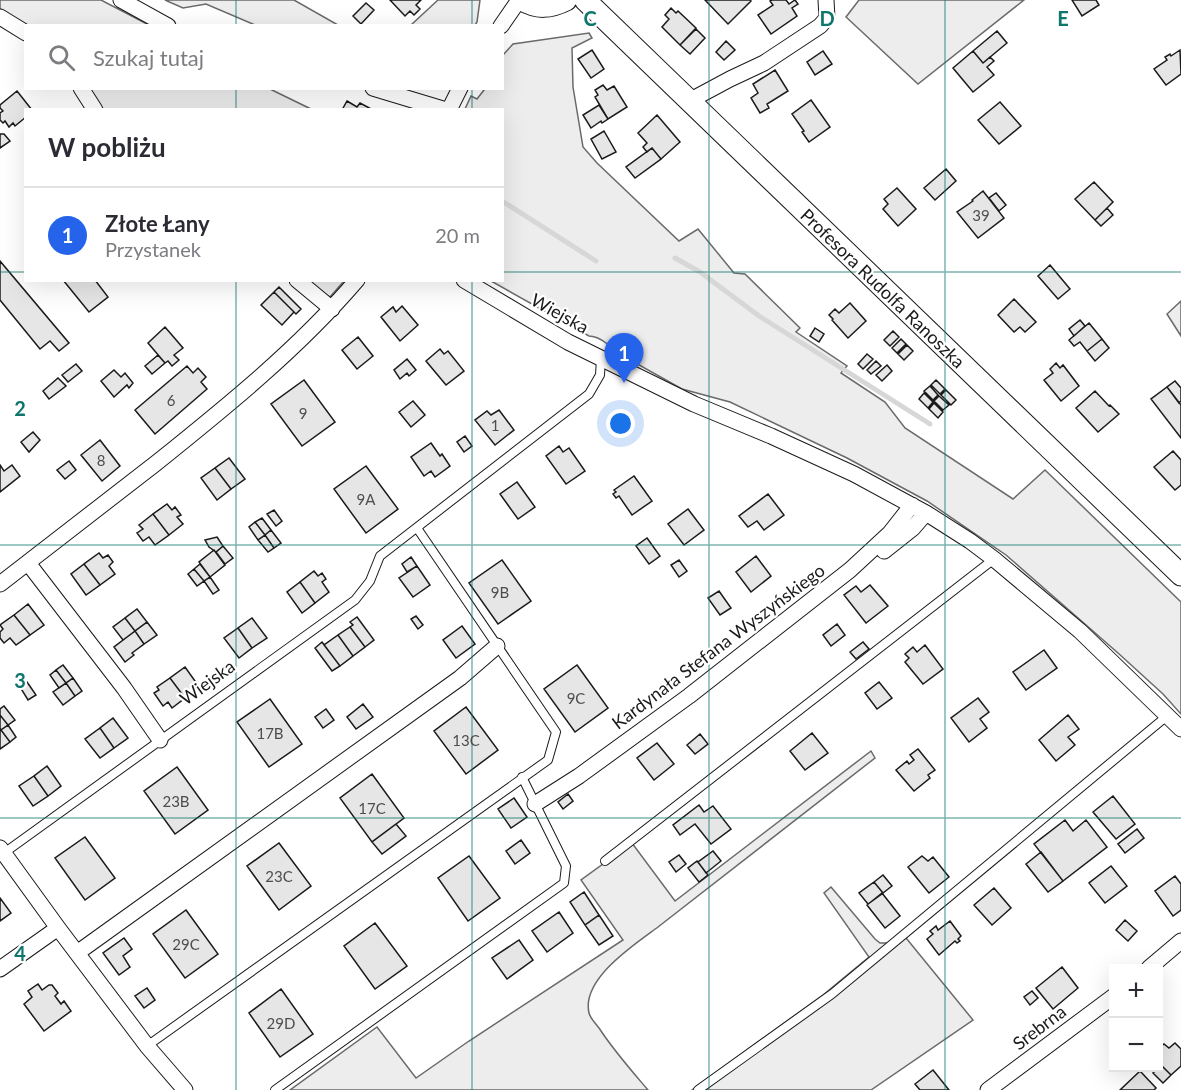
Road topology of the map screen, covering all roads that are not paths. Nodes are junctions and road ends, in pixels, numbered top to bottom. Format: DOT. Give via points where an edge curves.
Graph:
graph roads {
  1 [pos="121,0"];
  2 [pos="520,0"];
  3 [pos="566,0"];
  4 [pos="585,0"];
  5 [pos="826,0"];
  6 [pos="0,18"];
  7 [pos="164,24"];
  8 [pos="502,24"];
  9 [pos="24,32"];
  10 [pos="82,90"];
  11 [pos="380,90"];
  12 [pos="459,90"];
  13 [pos="689,100"];
  14 [pos="94,108"];
  15 [pos="440,108"];
  16 [pos="448,108"];
  17 [pos="299,282"];
  18 [pos="355,282"];
  19 [pos="467,282"];
  20 [pos="332,309"];
  21 [pos="601,357"];
  22 [pos="912,505"];
  23 [pos="926,513"];
  24 [pos="417,528"];
  25 [pos="994,559"];
  26 [pos="28,563"];
  27 [pos="1181,575"];
  28 [pos="0,584"];
  29 [pos="820,593"];
  30 [pos="497,646"];
  31 [pos="1167,716"];
  32 [pos="1181,729"];
  33 [pos="160,740"];
  34 [pos="522,777"];
  35 [pos="535,804"];
  36 [pos="2,850"];
  37 [pos="605,861"];
  38 [pos="58,928"];
  39 [pos="1181,941"];
  40 [pos="77,953"];
  41 [pos="1155,964"];
  42 [pos="0,969"];
  43 [pos="1109,999"];
  44 [pos="147,1046"];
  45 [pos="185,1090"];
  46 [pos="275,1090"];
  47 [pos="698,1090"];
  48 [pos="988,1090"];
  1 -- 7 [label="street"];
  2 -- 3 [label="street" via="543,7"];
  2 -- 8 [label="street"];
  4 -- 13 [label="street, Profesora Rudolfa Ranoszka"];
  5 -- 13 [label="street" via="827,18 820,26 764,63"];
  6 -- 9 [label="street"];
  10 -- 14 [label="street"];
  11 -- 15 [label="street"];
  12 -- 16 [label="street"];
  13 -- 27 [label="street, Profesora Rudolfa Ranoszka"];
  17 -- 20 [label="street"];
  18 -- 20 [label="street"];
  19 -- 21 [label="street, Wiejska" via="568,342"];
  20 -- 26 [label="street" via="226,406"];
  21 -- 22 [label="street" via="694,404 854,474"];
  21 -- 24 [label="lane, Wiejska" via="600,375 589,394"];
  22 -- 23 [label="street"];
  22 -- 29 [label="street, Kardynała Stefana Wyszyńskiego" via="891,533"];
  23 -- 25 [label="street"];
  23 -- 29 [label="street" via="878,556"];
  24 -- 30 [label="lane"];
  24 -- 33 [label="lane, Wiejska" via="380,556 370,581 355,600"];
  25 -- 31 [label="street" via="1080,631"];
  25 -- 37 [label="lane"];
  26 -- 28 [label="street"];
  26 -- 33 [label="street"];
  29 -- 35 [label="street, Kardynała Stefana Wyszyńskiego" via="689,696"];
  30 -- 34 [label="lane" via="556,732 548,760"];
  30 -- 40 [label="street" via="460,678"];
  31 -- 32 [label="street"];
  31 -- 47 [label="lane" via="832,994"];
  33 -- 36 [label="lane, Wiejska"];
  34 -- 35 [label="lane"];
  34 -- 44 [label="lane"];
  35 -- 46 [label="lane" via="566,866 564,883"];
  36 -- 38 [label="street, Wiejska"];
  38 -- 40 [label="street, Wiejska"];
  38 -- 42 [label="street"];
  39 -- 41 [label="street"];
  40 -- 44 [label="street, Wiejska"];
  43 -- 48 [label="street, Srebrna"];
  44 -- 45 [label="street, Wiejska"];
}
